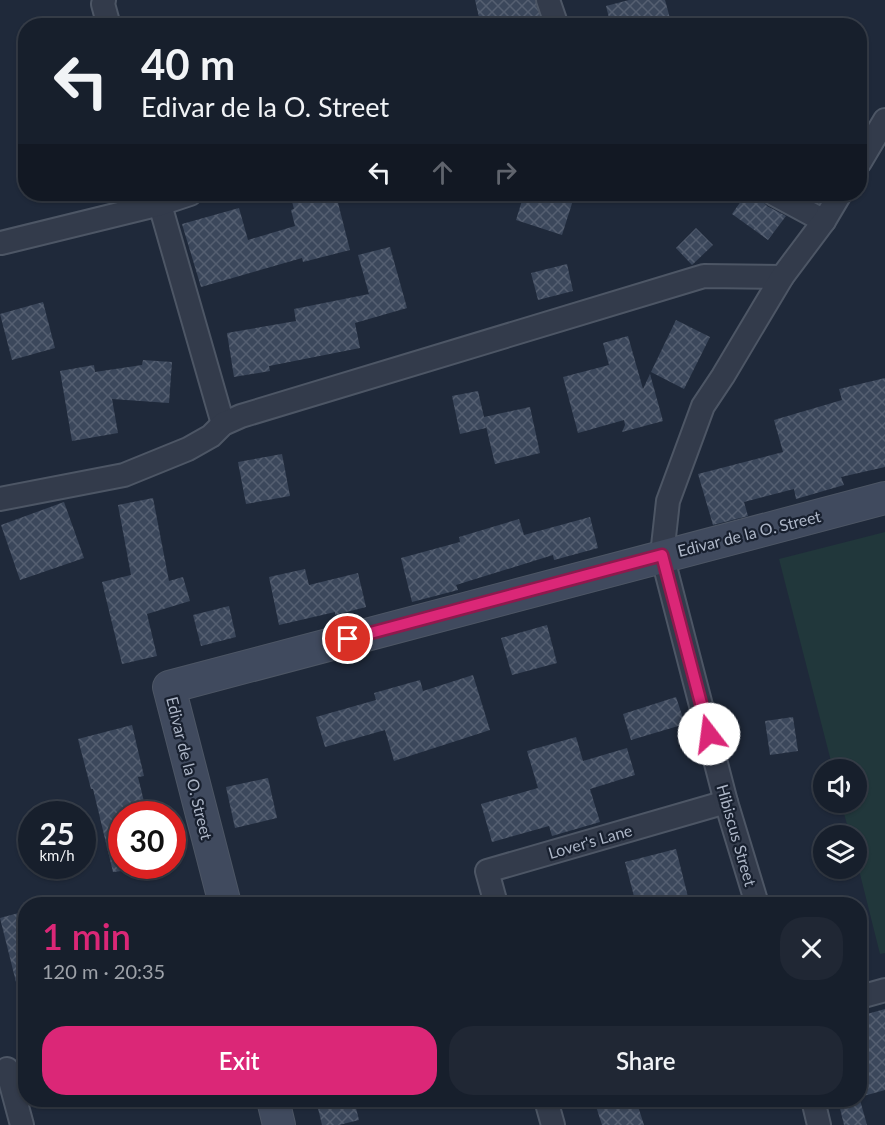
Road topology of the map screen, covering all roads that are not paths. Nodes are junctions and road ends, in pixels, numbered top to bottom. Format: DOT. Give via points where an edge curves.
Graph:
graph roads {
  1 [pos="104,0"];
  2 [pos="548,0"];
  3 [pos="107,18"];
  4 [pos="554,18"];
  5 [pos="885,120"];
  6 [pos="867,150"];
  7 [pos="152,201"];
  8 [pos="160,201"];
  9 [pos="787,201"];
  10 [pos="836,201"];
  11 [pos="824,221"];
  12 [pos="1,243"];
  13 [pos="782,277"];
  14 [pos="223,424"];
  15 [pos="885,498"];
  16 [pos="0,499"];
  17 [pos="662,555"];
  18 [pos="726,802"];
  19 [pos="223,897"];
  20 [pos="494,897"];
  21 [pos="755,897"];
  22 [pos="885,990"];
  23 [pos="867,995"];
  24 [pos="7,1069"];
  25 [pos="275,1107"];
  26 [pos="548,1107"];
  27 [pos="815,1107"];
  28 [pos="22,1125"];
  29 [pos="279,1125"];
  30 [pos="553,1125"];
  31 [pos="819,1125"];
  1 -- 3 [label="street"];
  2 -- 4 [label="street"];
  5 -- 6 [label="street"];
  7 -- 12 [label="street"];
  8 -- 14 [label="street"];
  9 -- 11 [label="street"];
  10 -- 11 [label="street"];
  11 -- 13 [label="street"];
  13 -- 14 [label="street" via="704,276"];
  13 -- 17 [label="street" via="703,406 668,501"];
  14 -- 16 [label="street" via="188,449 124,475"];
  15 -- 17 [label="street, Edivar de la O. Street"];
  17 -- 18 [label="street, Hibiscus Street"];
  17 -- 19 [label="street, Edivar de la O. Street" via="169,687"];
  18 -- 20 [label="street, Lover's Lane" via="487,871"];
  18 -- 21 [label="street, Hibiscus Street"];
  22 -- 23 [label="street"];
  24 -- 28 [label="street"];
  25 -- 29 [label="street"];
  26 -- 30 [label="street"];
  27 -- 31 [label="street"];
}
